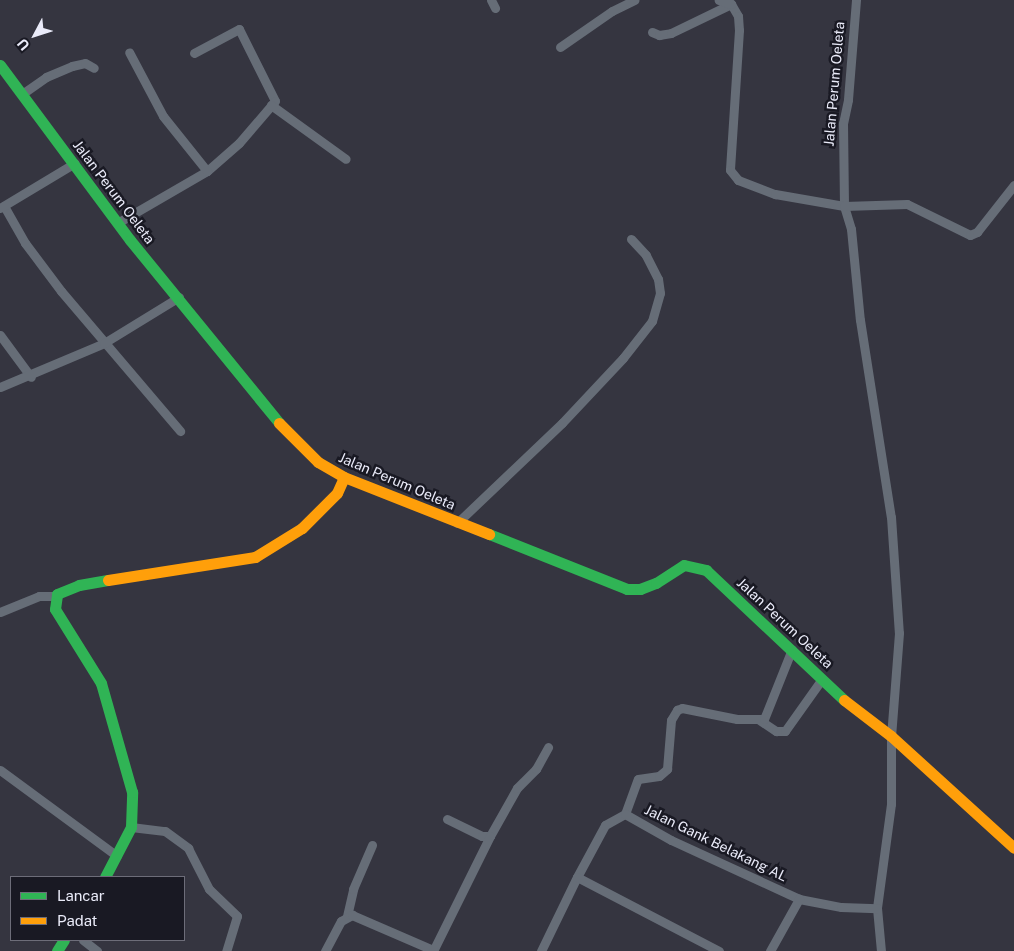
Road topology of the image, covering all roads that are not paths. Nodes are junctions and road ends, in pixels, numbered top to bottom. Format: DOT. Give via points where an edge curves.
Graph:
graph roads {
  1 [pos="635,0"];
  2 [pos="719,0"];
  3 [pos="856,0"];
  4 [pos="731,4"];
  5 [pos="652,32"];
  6 [pos="560,47"];
  7 [pos="129,52"];
  8 [pos="194,53"];
  9 [pos="0,65"];
  10 [pos="94,68"];
  11 [pos="22,94"];
  12 [pos="271,104"];
  13 [pos="346,159"];
  14 [pos="75,163"];
  15 [pos="207,171"];
  16 [pos="1014,185"];
  17 [pos="844,206"];
  18 [pos="2,207"];
  19 [pos="119,222"];
  20 [pos="631,239"];
  21 [pos="179,297"];
  22 [pos="0,335"];
  23 [pos="104,343"];
  24 [pos="31,376"];
  25 [pos="0,387"];
  26 [pos="180,431"];
  27 [pos="344,477"];
  28 [pos="457,523"];
  29 [pos="56,596"];
  30 [pos="0,612"];
  31 [pos="792,649"];
  32 [pos="822,679"];
  33 [pos="757,718"];
  34 [pos="891,736"];
  35 [pos="548,747"];
  36 [pos="0,770"];
  37 [pos="625,814"];
  38 [pos="447,819"];
  39 [pos="131,827"];
  40 [pos="490,836"];
  41 [pos="372,845"];
  42 [pos="1014,848"];
  43 [pos="117,856"];
  44 [pos="106,876"];
  45 [pos="577,877"];
  46 [pos="798,899"];
  47 [pos="877,908"];
  48 [pos="347,916"];
  49 [pos="84,941"];
  50 [pos="433,950"];
  51 [pos="97,951"];
  52 [pos="226,951"];
  53 [pos="324,951"];
  54 [pos="541,951"];
  55 [pos="719,951"];
  56 [pos="770,951"];
  57 [pos="881,951"];
  1 -- 6 [label="street" via="612,11"];
  2 -- 4 [label="street"];
  3 -- 17 [label="street, Jalan Perum Oeleta" via="848,100 843,123"];
  4 -- 5 [label="street" via="671,33 659,35"];
  4 -- 17 [label="street" via="738,16 739,30 730,170 738,180 775,194"];
  7 -- 15 [label="street" via="163,116"];
  8 -- 12 [label="street" via="239,29 275,101"];
  9 -- 11 [label="street, Jalan Perum Oeleta"];
  10 -- 11 [label="street" via="84,63 72,66 46,77"];
  11 -- 14 [label="street, Jalan Perum Oeleta"];
  12 -- 13 [label="street"];
  12 -- 15 [label="street" via="239,143"];
  14 -- 18 [label="street"];
  14 -- 19 [label="street, Jalan Perum Oeleta"];
  15 -- 19 [label="street"];
  16 -- 17 [label="street" via="973,234 907,204"];
  17 -- 34 [label="street, Jalan Perum Oeleta" via="851,229 860,320 891,517 899,633"];
  18 -- 23 [label="street" via="34,256"];
  19 -- 21 [label="street, Jalan Perum Oeleta" via="130,240"];
  20 -- 28 [label="street" via="646,255 658,279 660,293 652,321 623,358 562,423"];
  21 -- 23 [label="street"];
  21 -- 27 [label="street, Jalan Perum Oeleta" via="294,441 318,462"];
  22 -- 24 [label="street"];
  23 -- 24 [label="street"];
  23 -- 26 [label="street"];
  24 -- 25 [label="street"];
  27 -- 28 [label="street, Jalan Perum Oeleta"];
  27 -- 29 [label="street" via="337,493 302,528 255,557 79,586"];
  28 -- 31 [label="street, Jalan Perum Oeleta" via="627,589 656,583 679,566 699,566"];
  29 -- 30 [label="street" via="39,596"];
  29 -- 39 [label="street" via="55,609 101,683 132,792"];
  31 -- 32 [label="street, Jalan Perum Oeleta"];
  31 -- 33 [label="street" via="768,715 764,719"];
  32 -- 33 [label="street" via="785,731 776,731"];
  32 -- 34 [label="street, Jalan Perum Oeleta"];
  33 -- 37 [label="street" via="737,719 682,708 678,710 671,720 667,769 659,776 638,779"];
  34 -- 42 [label="street"];
  34 -- 47 [label="street, Jalan Perum Oeleta" via="891,804"];
  35 -- 40 [label="street" via="536,769 517,788"];
  36 -- 43 [label="street"];
  37 -- 45 [label="street, Jalan Gank Belakang AL" via="605,825"];
  37 -- 46 [label="street, Jalan Gank Belakang AL" via="671,840"];
  38 -- 40 [label="street" via="482,836"];
  39 -- 43 [label="street"];
  39 -- 52 [label="street" via="165,831 188,848 209,889 237,916"];
  40 -- 50 [label="street"];
  41 -- 48 [label="street" via="353,889"];
  43 -- 44 [label="street"];
  45 -- 54 [label="street, Jalan Gank Belakang AL"];
  45 -- 55 [label="street"];
  46 -- 47 [label="street, Jalan Gank Belakang AL" via="842,907"];
  46 -- 56 [label="street"];
  47 -- 57 [label="street, Jalan Perum Oeleta"];
  48 -- 50 [label="street" via="369,921"];
  48 -- 53 [label="street" via="336,927"];
  49 -- 51 [label="street"];
}
